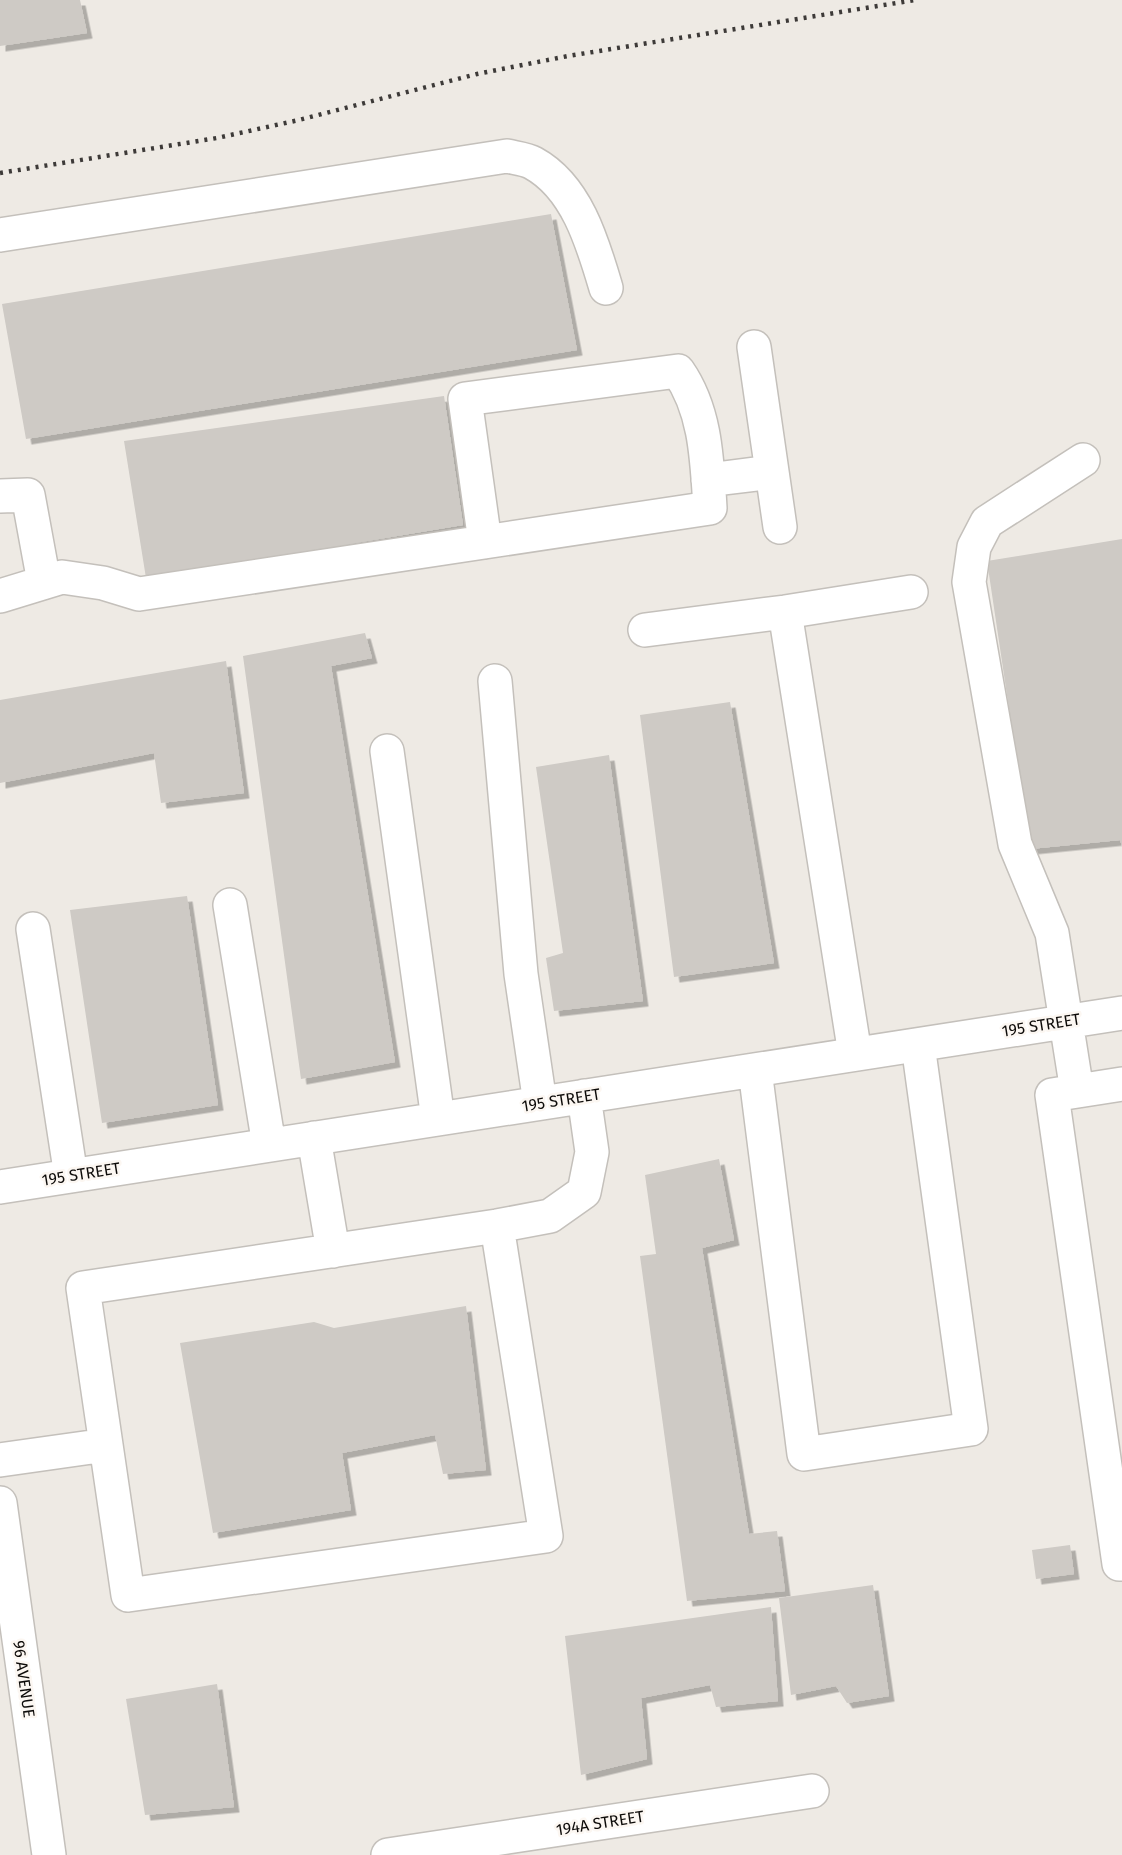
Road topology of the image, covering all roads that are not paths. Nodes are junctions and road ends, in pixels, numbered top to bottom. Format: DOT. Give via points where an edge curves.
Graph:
graph roads {
  1 [pos="0,235"];
  2 [pos="606,288"];
  3 [pos="754,347"];
  4 [pos="1083,460"];
  5 [pos="772,472"];
  6 [pos="708,480"];
  7 [pos="0,496"];
  8 [pos="780,527"];
  9 [pos="485,542"];
  10 [pos="44,582"];
  11 [pos="911,592"];
  12 [pos="0,596"];
  13 [pos="785,612"];
  14 [pos="645,630"];
  15 [pos="495,681"];
  16 [pos="387,751"];
  17 [pos="230,905"];
  18 [pos="33,929"];
  19 [pos="1122,1013"];
  20 [pos="1066,1021"];
  21 [pos="918,1045"];
  22 [pos="855,1054"];
  23 [pos="755,1070"];
  24 [pos="1122,1084"];
  25 [pos="1077,1091"];
  26 [pos="584,1096"];
  27 [pos="540,1103"];
  28 [pos="438,1119"];
  29 [pos="314,1138"];
  30 [pos="269,1145"];
  31 [pos="70,1176"];
  32 [pos="0,1187"];
  33 [pos="497,1226"];
  34 [pos="333,1251"];
  35 [pos="1110,1423"];
  36 [pos="106,1445"];
  37 [pos="0,1460"];
  38 [pos="0,1503"];
  39 [pos="1122,1564"];
  40 [pos="812,1791"];
  41 [pos="49,1855"];
  42 [pos="388,1855"];
  1 -- 2 [label="street" via="507,156 532,163 558,181 595,249"];
  3 -- 5 [label="street"];
  4 -- 20 [label="street" via="987,522 974,547 969,582 1015,844 1052,933"];
  5 -- 6 [label="street"];
  5 -- 8 [label="street"];
  6 -- 9 [label="street" via="710,508"];
  6 -- 9 [label="street" via="699,417 688,385 678,371 465,399"];
  7 -- 10 [label="street" via="28,495"];
  9 -- 10 [label="street" via="139,594 62,577"];
  10 -- 12 [label="street"];
  11 -- 13 [label="street"];
  13 -- 14 [label="street"];
  13 -- 22 [label="street"];
  15 -- 27 [label="street" via="521,974"];
  16 -- 28 [label="street"];
  17 -- 30 [label="street"];
  18 -- 31 [label="street"];
  19 -- 20 [label="street, 195 STREET"];
  20 -- 21 [label="street, 195 STREET"];
  20 -- 25 [label="street"];
  21 -- 22 [label="street, 195 STREET"];
  21 -- 23 [label="street" via="971,1429 804,1454"];
  22 -- 23 [label="street, 195 STREET"];
  23 -- 26 [label="street, 195 STREET"];
  24 -- 25 [label="street"];
  25 -- 35 [label="street" via="1052,1095"];
  26 -- 27 [label="street, 195 STREET"];
  26 -- 33 [label="street" via="592,1152 584,1192 550,1216"];
  27 -- 28 [label="street, 195 STREET"];
  28 -- 29 [label="street, 195 STREET"];
  29 -- 30 [label="street, 195 STREET"];
  29 -- 34 [label="street"];
  30 -- 31 [label="street, 195 STREET"];
  31 -- 32 [label="street, 195 STREET"];
  33 -- 34 [label="street"];
  33 -- 36 [label="street" via="546,1536 128,1595"];
  34 -- 36 [label="street" via="82,1288"];
  35 -- 39 [label="street"];
  36 -- 37 [label="street"];
  38 -- 41 [label="street, 96 AVENUE"];
  40 -- 42 [label="street, 194A STREET"];
}
